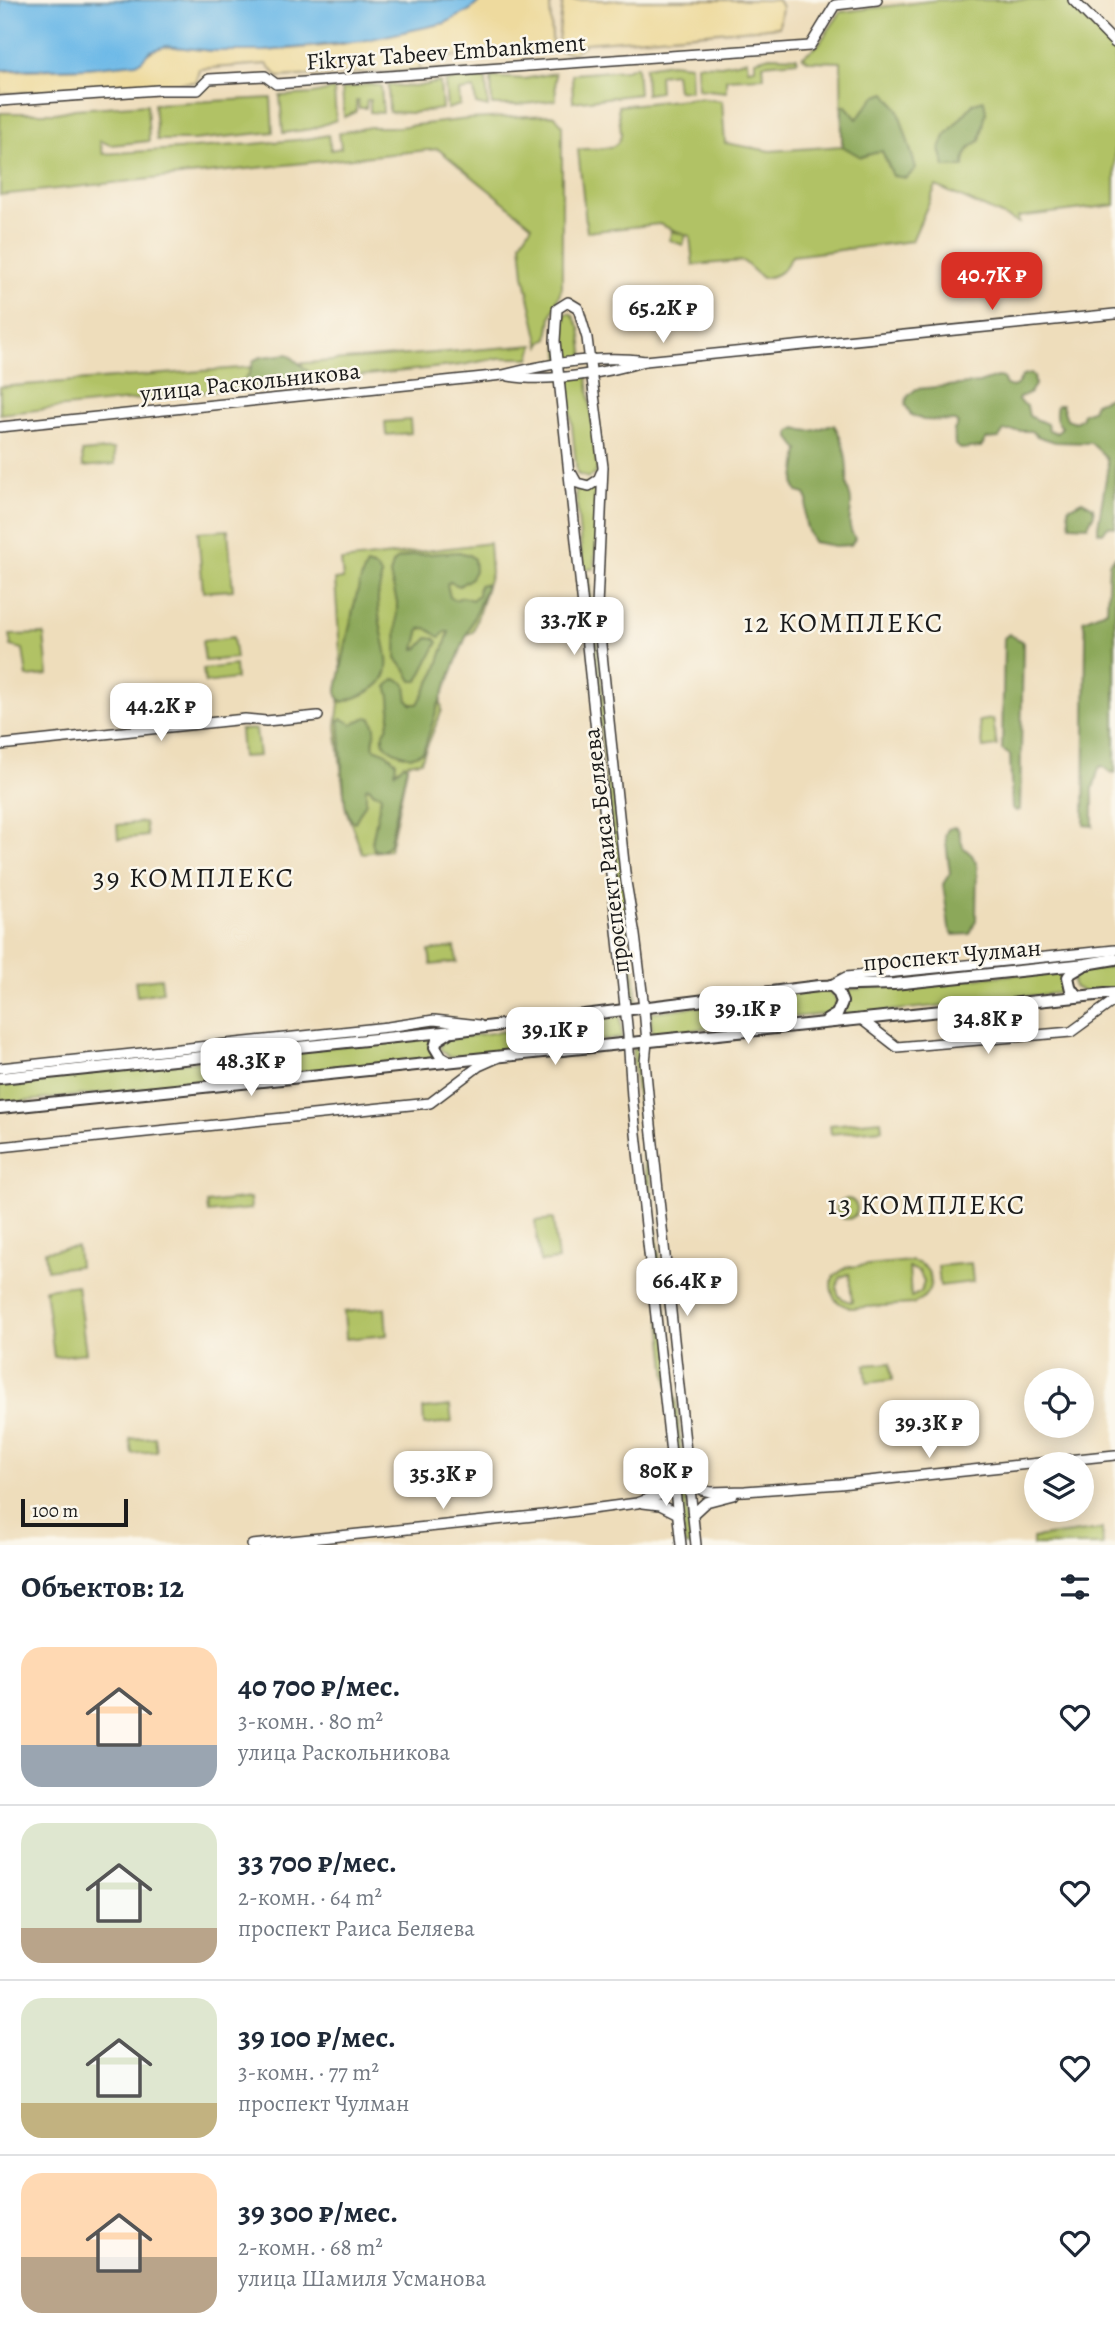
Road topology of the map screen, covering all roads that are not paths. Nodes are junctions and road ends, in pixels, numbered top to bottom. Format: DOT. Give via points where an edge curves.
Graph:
graph roads {
  1 [pos="877,0"];
  2 [pos="1073,0"];
  3 [pos="1115,43"];
  4 [pos="0,101"];
  5 [pos="1115,314"];
  6 [pos="590,361"];
  7 [pos="645,361"];
  8 [pos="558,364"];
  9 [pos="592,372"];
  10 [pos="503,375"];
  11 [pos="559,376"];
  12 [pos="0,427"];
  13 [pos="603,467"];
  14 [pos="569,469"];
  15 [pos="580,576"];
  16 [pos="598,578"];
  17 [pos="318,716"];
  18 [pos="0,745"];
  19 [pos="617,935"];
  20 [pos="635,935"];
  21 [pos="1115,950"];
  22 [pos="1115,959"];
  23 [pos="1086,964"];
  24 [pos="831,985"];
  25 [pos="1115,993"];
  26 [pos="1078,995"];
  27 [pos="1115,1000"];
  28 [pos="643,1008"];
  29 [pos="626,1010"];
  30 [pos="861,1019"];
  31 [pos="825,1021"];
  32 [pos="488,1026"];
  33 [pos="453,1031"];
  34 [pos="647,1042"];
  35 [pos="628,1044"];
  36 [pos="499,1058"];
  37 [pos="448,1060"];
  38 [pos="0,1068"];
  39 [pos="0,1079"];
  40 [pos="0,1108"];
  41 [pos="0,1147"];
  42 [pos="665,1399"];
  43 [pos="681,1399"];
  44 [pos="1115,1455"];
  45 [pos="674,1481"];
  46 [pos="690,1483"];
  47 [pos="745,1491"];
  48 [pos="637,1503"];
  49 [pos="678,1514"];
  50 [pos="693,1514"];
  51 [pos="252,1545"];
  52 [pos="681,1545"];
  53 [pos="696,1545"];
  1 -- 4 [label="street, Fikryat Tabeev Embankment" via="835,5 810,46 276,84 265,76 209,79 198,90"];
  2 -- 3 [label="street"];
  5 -- 7 [label="street, улица Раскольникова"];
  6 -- 7 [label="street, улица Раскольникова"];
  6 -- 8 [label="street, улица Раскольникова"];
  6 -- 8 [label="street, проспект Раиса Беляева" via="578,307 568,302 556,312"];
  6 -- 9 [label="street, проспект Раиса Беляева"];
  7 -- 9 [label="street, улица Раскольникова"];
  8 -- 10 [label="street, улица Раскольникова"];
  8 -- 11 [label="street, проспект Раиса Беляева"];
  9 -- 11 [label="street, улица Раскольникова"];
  9 -- 13 [label="street, проспект Раиса Беляева"];
  10 -- 11 [label="street, улица Раскольникова" via="529,380"];
  10 -- 12 [label="street, улица Раскольникова"];
  11 -- 14 [label="street, проспект Раиса Беляева"];
  13 -- 14 [label="street" via="598,480 589,486 576,483"];
  13 -- 16 [label="street, проспект Раиса Беляева"];
  14 -- 15 [label="street, проспект Раиса Беляева"];
  15 -- 16 [label="street" via="590,571"];
  15 -- 19 [label="street, проспект Раиса Беляева"];
  16 -- 20 [label="street, проспект Раиса Беляева" via="597,607"];
  17 -- 18 [label="street" via="246,719"];
  19 -- 20 [label="street" via="624,942"];
  19 -- 29 [label="street, проспект Раиса Беляева"];
  20 -- 28 [label="street, проспект Раиса Беляева"];
  21 -- 24 [label="street" via="846,977"];
  22 -- 23 [label="main road, проспект Чулман"];
  23 -- 24 [label="main road, проспект Чулман" via="894,984"];
  23 -- 26 [label="main road" via="1068,977 1071,990"];
  24 -- 28 [label="main road, проспект Чулман"];
  24 -- 31 [label="main road" via="842,1002 837,1014"];
  25 -- 26 [label="main road"];
  26 -- 30 [label="main road"];
  27 -- 30 [label="street" via="1072,1032 954,1043 897,1047"];
  28 -- 29 [label="main road, проспект Чулман"];
  28 -- 34 [label="street, проспект Раиса Беляева"];
  29 -- 32 [label="main road, проспект Чулман"];
  29 -- 35 [label="street, проспект Раиса Беляева"];
  30 -- 31 [label="main road"];
  31 -- 34 [label="main road"];
  32 -- 33 [label="main road, проспект Чулман"];
  32 -- 38 [label="street" via="435,1020"];
  33 -- 37 [label="main road" via="442,1035 435,1047"];
  33 -- 39 [label="main road, проспект Чулман"];
  34 -- 35 [label="main road"];
  34 -- 43 [label="street, проспект Раиса Беляева" via="651,1125"];
  35 -- 36 [label="main road"];
  35 -- 42 [label="street, проспект Раиса Беляева"];
  36 -- 37 [label="main road"];
  36 -- 41 [label="street" via="479,1066 430,1103"];
  37 -- 40 [label="main road"];
  42 -- 43 [label="street" via="673,1390"];
  42 -- 45 [label="street, проспект Раиса Беляева"];
  43 -- 46 [label="street, проспект Раиса Беляева"];
  44 -- 47 [label="street"];
  45 -- 48 [label="street" via="659,1495"];
  45 -- 49 [label="street, проспект Раиса Беляева"];
  46 -- 47 [label="street" via="710,1492"];
  46 -- 50 [label="street, проспект Раиса Беляева"];
  47 -- 50 [label="street" via="706,1502"];
  48 -- 49 [label="street" via="660,1505"];
  48 -- 51 [label="street"];
  49 -- 52 [label="street, проспект Раиса Беляева"];
  50 -- 53 [label="street, проспект Раиса Беляева"];
}
